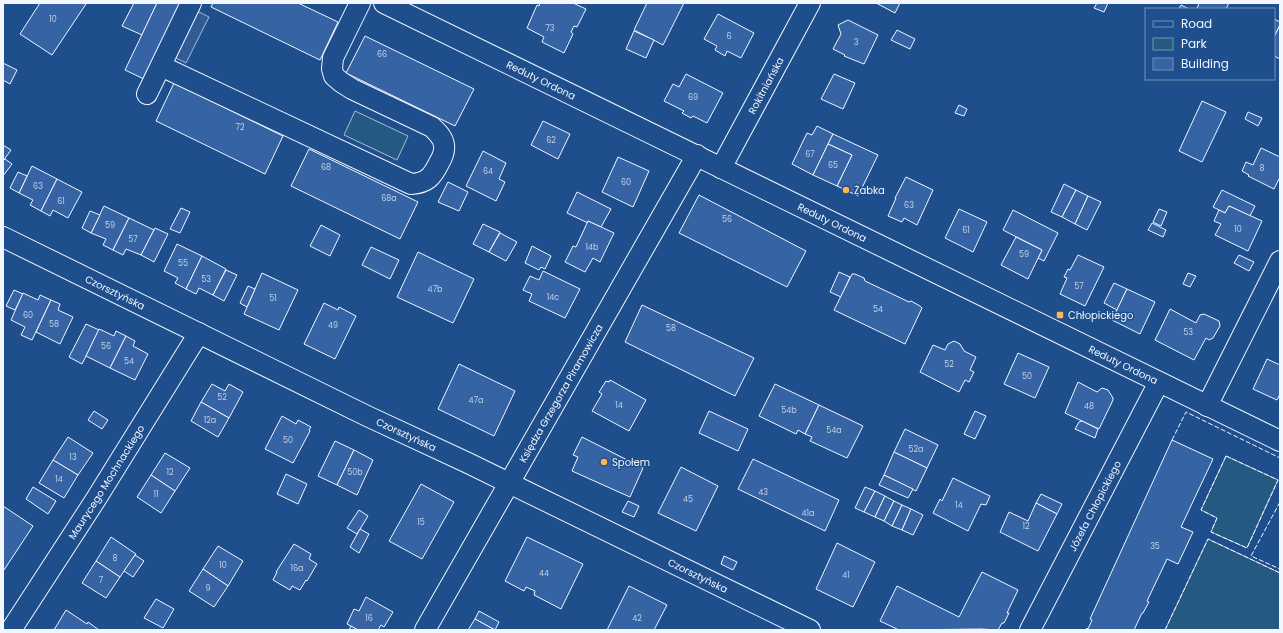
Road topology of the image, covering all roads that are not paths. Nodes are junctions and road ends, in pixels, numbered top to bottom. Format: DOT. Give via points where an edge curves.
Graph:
graph roads {
  1 [pos="190,3"];
  2 [pos="360,3"];
  3 [pos="384,3"];
  4 [pos="810,3"];
  5 [pos="161,66"];
  6 [pos="148,94"];
  7 [pos="697,155"];
  8 [pos="721,168"];
  9 [pos="3,237"];
  10 [pos="1280,261"];
  11 [pos="199,333"];
  12 [pos="1159,382"];
  13 [pos="1207,406"];
  14 [pos="1280,441"];
  15 [pos="508,483"];
  16 [pos="9,627"];
  17 [pos="425,630"];
  18 [pos="810,630"];
  19 [pos="1030,630"];
  1 -- 5 [label="street"];
  2 -- 5 [label="street" via="333,58 334,76 352,89 432,127 440,134 444,144 443,156 434,173 419,184 411,184"];
  3 -- 7 [label="street, Reduty Ordona"];
  4 -- 8 [label="street, Rokitniańska"];
  5 -- 6 [label="street"];
  7 -- 8 [label="street, Reduty Ordona"];
  7 -- 15 [label="street, Księdza Grzegorza Piramowicza"];
  8 -- 12 [label="street, Reduty Ordona"];
  9 -- 11 [label="street, Czorsztyńska"];
  10 -- 13 [label="street"];
  11 -- 15 [label="street, Czorsztyńska"];
  11 -- 16 [label="street, Maurycego Mochnackiego" via="92,505"];
  12 -- 13 [label="street, Reduty Ordona"];
  12 -- 19 [label="street, Józefa Chłopickiego"];
  13 -- 14 [label="street, Reduty Ordona"];
  15 -- 17 [label="street, Księdza Grzegorza Piramowicza"];
  15 -- 18 [label="street, Czorsztyńska"];
}
